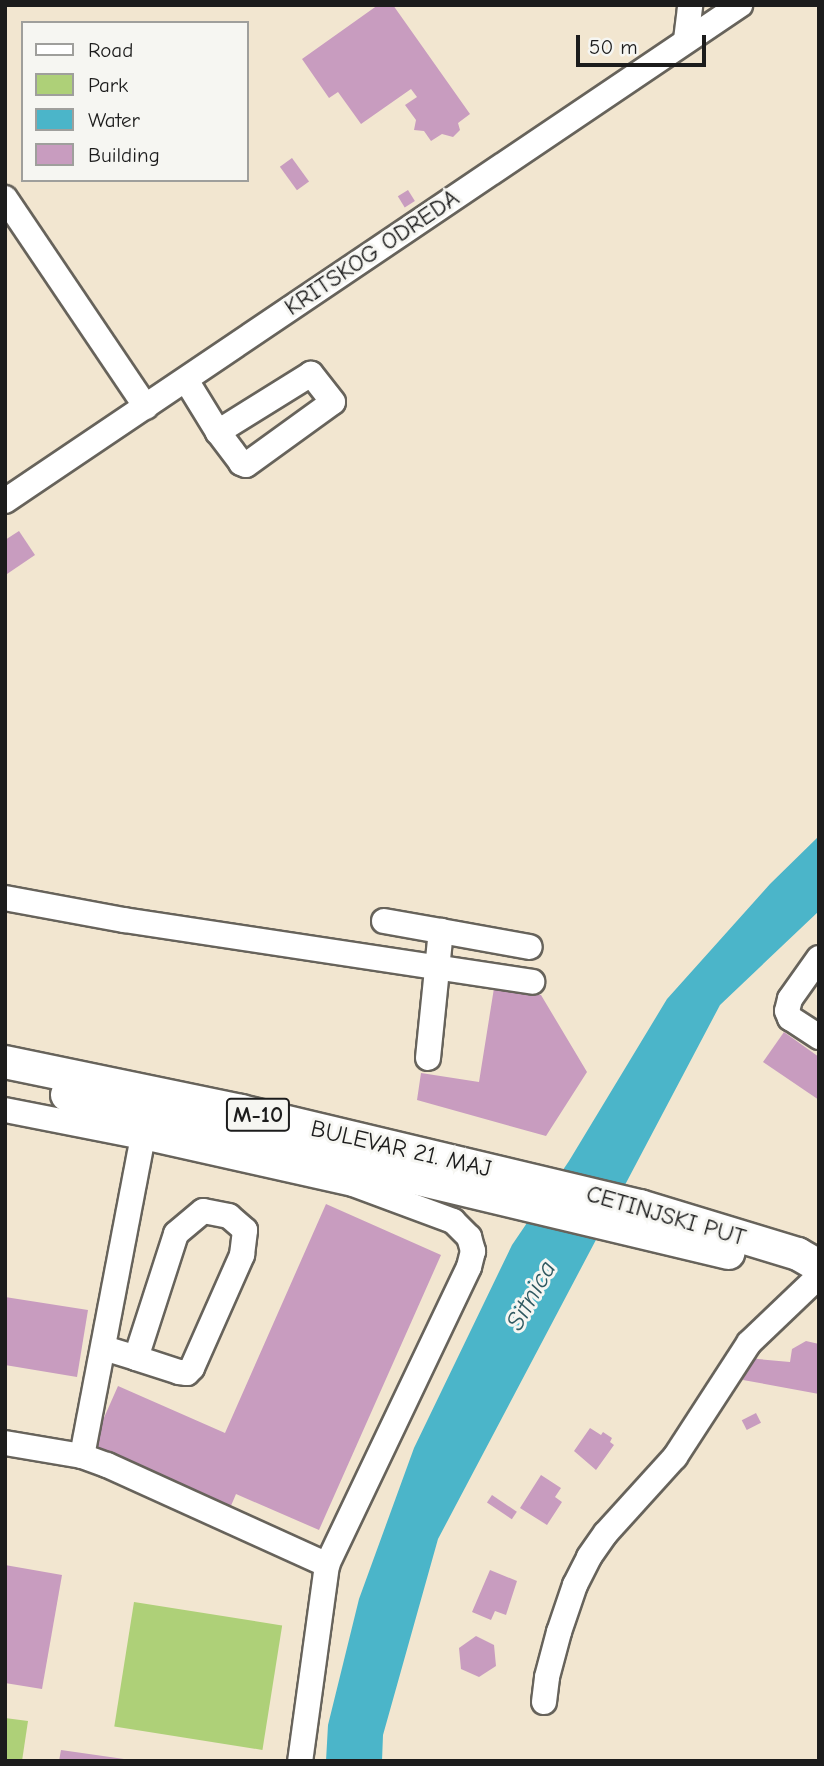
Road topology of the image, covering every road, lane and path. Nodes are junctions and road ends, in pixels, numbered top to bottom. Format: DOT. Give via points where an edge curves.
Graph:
graph roads {
  1 [pos="690,5"];
  2 [pos="740,5"];
  3 [pos="686,40"];
  4 [pos="5,198"];
  5 [pos="186,380"];
  6 [pos="146,407"];
  7 [pos="218,432"];
  8 [pos="5,502"];
  9 [pos="5,898"];
  10 [pos="384,921"];
  11 [pos="441,931"];
  12 [pos="530,947"];
  13 [pos="819,958"];
  14 [pos="436,967"];
  15 [pos="532,982"];
  16 [pos="817,1031"];
  17 [pos="428,1058"];
  18 [pos="5,1062"];
  19 [pos="5,1083"];
  20 [pos="5,1110"];
  21 [pos="143,1137"];
  22 [pos="380,1181"];
  23 [pos="507,1186"];
  24 [pos="819,1268"];
  25 [pos="819,1276"];
  26 [pos="104,1348"];
  27 [pos="136,1359"];
  28 [pos="5,1443"];
  29 [pos="82,1456"];
  30 [pos="327,1565"];
  31 [pos="544,1702"];
  32 [pos="300,1761"];
  1 -- 3 [label="street"];
  2 -- 3 [label="street, KRITSKOG ODREDA"];
  3 -- 5 [label="street, KRITSKOG ODREDA"];
  4 -- 6 [label="street"];
  5 -- 6 [label="street, KRITSKOG ODREDA"];
  5 -- 7 [label="street"];
  6 -- 8 [label="street, KRITSKOG ODREDA"];
  9 -- 14 [label="street"];
  10 -- 11 [label="street"];
  11 -- 12 [label="street"];
  11 -- 14 [label="street"];
  13 -- 16 [label="street" via="790,999 787,1011 790,1018"];
  14 -- 15 [label="street"];
  14 -- 17 [label="street"];
  18 -- 23 [label="main road, BULEVAR 21. MAJ / M-10" via="241,1111"];
  19 -- 22 [label="main road, BULEVAR 21. MAJ / M-10"];
  20 -- 21 [label="street"];
  21 -- 22 [label="street"];
  21 -- 26 [label="street"];
  22 -- 23 [label="main road, BULEVAR 21. MAJ / M-10"];
  22 -- 30 [label="street" via="464,1229 472,1244 472,1259"];
  23 -- 24 [label="main road, CETINJSKI PUT / M-10" via="634,1218 790,1267"];
  25 -- 31 [label="street" via="749,1343 679,1451 589,1557 559,1632"];
  26 -- 27 [label="street"];
  26 -- 29 [label="street"];
  27 -- 27 [label="street" via="180,1373 192,1368 242,1255 245,1230 229,1216 203,1211 176,1234"];
  28 -- 29 [label="street"];
  29 -- 30 [label="street"];
  30 -- 32 [label="street"];
}
